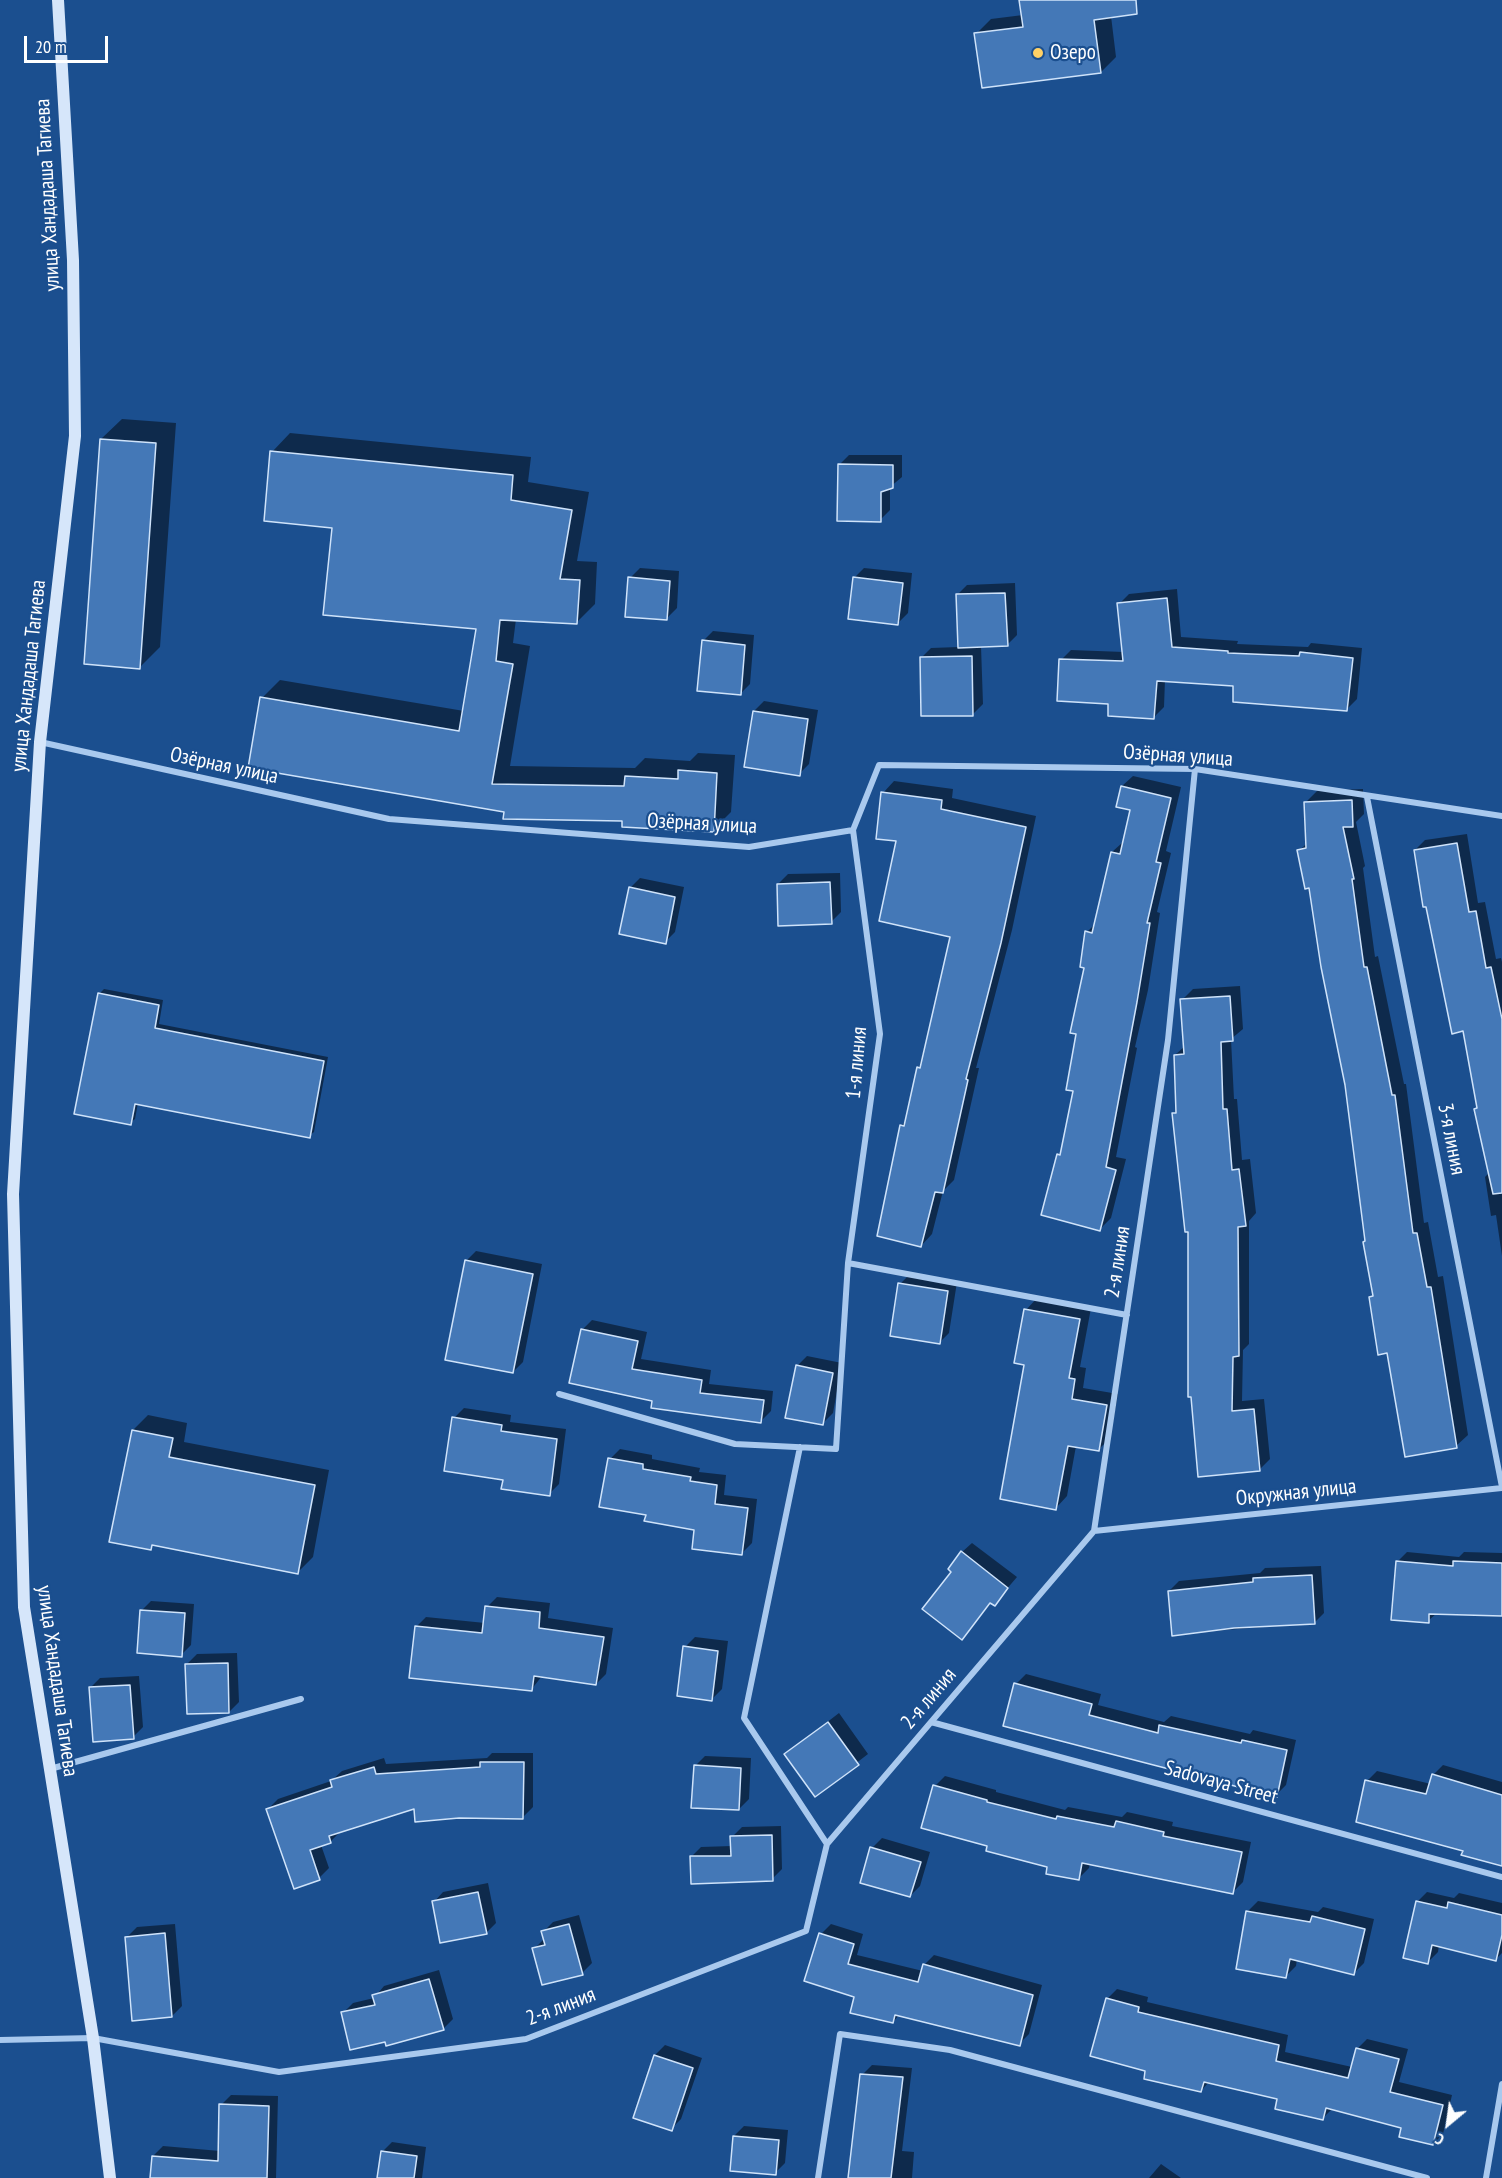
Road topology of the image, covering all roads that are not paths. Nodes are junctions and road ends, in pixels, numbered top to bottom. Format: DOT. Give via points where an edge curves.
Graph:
graph roads {
  1 [pos="58,0"];
  2 [pos="65,0"];
  3 [pos="43,743"];
  4 [pos="1195,769"];
  5 [pos="1367,797"];
  6 [pos="1502,816"];
  7 [pos="853,830"];
  8 [pos="848,1263"];
  9 [pos="1127,1315"];
  10 [pos="559,1394"];
  11 [pos="800,1447"];
  12 [pos="1502,1488"];
  13 [pos="1094,1531"];
  14 [pos="302,1699"];
  15 [pos="931,1722"];
  16 [pos="52,1768"];
  17 [pos="827,1844"];
  18 [pos="1502,1877"];
  19 [pos="96,2039"];
  20 [pos="0,2040"];
  21 [pos="1502,2084"];
  22 [pos="110,2178"];
  23 [pos="115,2178"];
  24 [pos="818,2178"];
  25 [pos="1427,2178"];
  26 [pos="1486,2178"];
  1 -- 3 [label="street, улица Хандадаша Тагиева" via="73,261 75,436"];
  2 -- 3 [label="street, улица Хандадаша Тагиева" via="78,266 81,438"];
  3 -- 7 [label="street, Озёрная улица" via="389,819 748,847"];
  3 -- 16 [label="street, улица Хандадаша Тагиева" via="13,1194 24,1606"];
  4 -- 5 [label="street, Озёрная улица"];
  4 -- 7 [label="street, Озёрная улица" via="879,765"];
  4 -- 9 [label="street, 2-я линия" via="1168,1040"];
  5 -- 6 [label="street, Озёрная улица"];
  5 -- 12 [label="street, 3-я линия"];
  7 -- 8 [label="street, 1-я линия" via="880,1034"];
  8 -- 9 [label="street"];
  8 -- 11 [label="street, 1-я линия" via="836,1449"];
  9 -- 13 [label="street, 2-я линия"];
  10 -- 11 [label="street" via="735,1444"];
  11 -- 17 [label="street" via="744,1718"];
  12 -- 13 [label="street, Окружная улица"];
  13 -- 15 [label="street, 2-я линия"];
  14 -- 16 [label="street"];
  15 -- 17 [label="street, 2-я линия"];
  15 -- 18 [label="street, Sadovaya Street"];
  16 -- 19 [label="street, улица Хандадаша Тагиева"];
  17 -- 19 [label="street, 2-я линия" via="806,1931 526,2039 279,2072"];
  19 -- 20 [label="street"];
  19 -- 22 [label="street, улица Хандадаша Тагиева"];
  19 -- 23 [label="street, улица Хандадаша Тагиева"];
  21 -- 26 [label="street"];
  24 -- 25 [label="street" via="840,2034 950,2050"];
}
